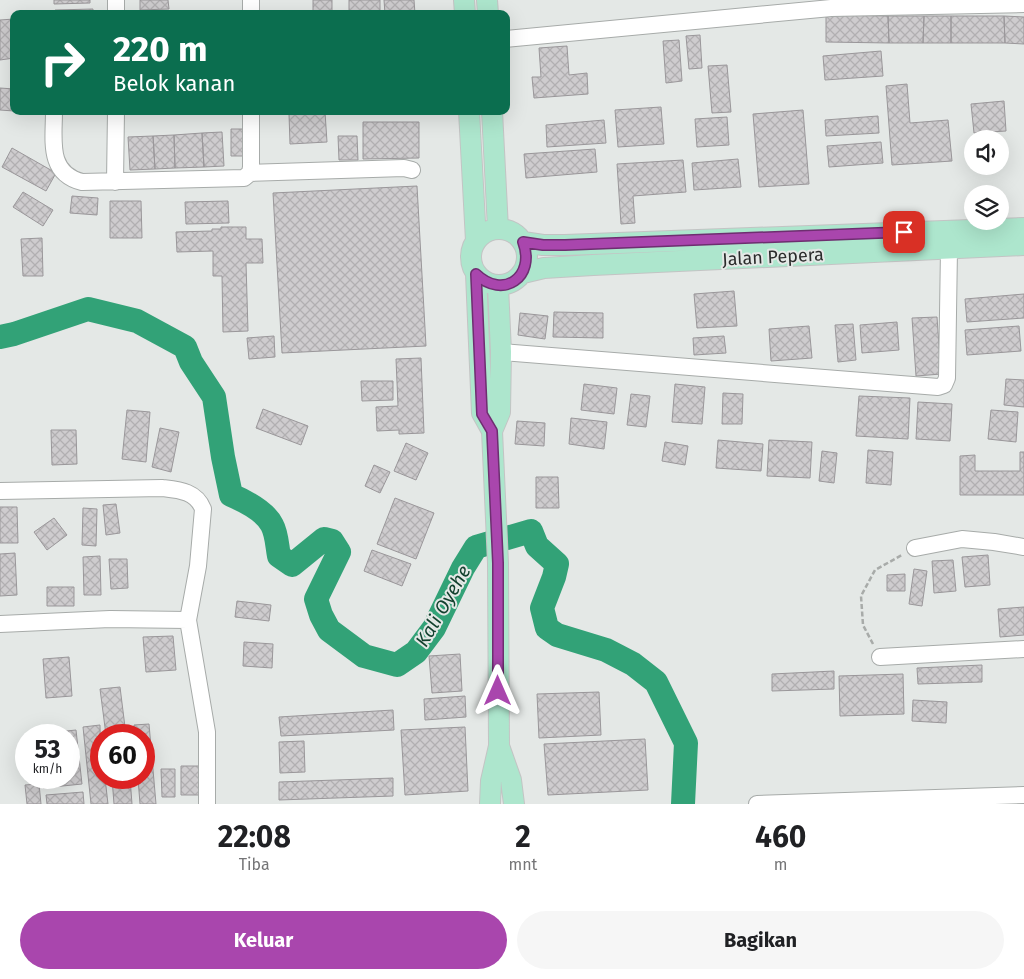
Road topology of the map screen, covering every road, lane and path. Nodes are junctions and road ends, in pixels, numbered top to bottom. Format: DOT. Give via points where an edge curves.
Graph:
graph roads {
  1 [pos="831,4"];
  2 [pos="1024,4"];
  3 [pos="510,39"];
  4 [pos="54,115"];
  5 [pos="116,115"];
  6 [pos="251,115"];
  7 [pos="469,115"];
  8 [pos="492,115"];
  9 [pos="412,170"];
  10 [pos="250,173"];
  11 [pos="115,182"];
  12 [pos="1024,228"];
  13 [pos="498,229"];
  14 [pos="476,241"];
  15 [pos="523,242"];
  16 [pos="825,245"];
  17 [pos="1024,245"];
  18 [pos="949,249"];
  19 [pos="523,272"];
  20 [pos="476,274"];
  21 [pos="498,286"];
  22 [pos="501,352"];
  23 [pos="492,431"];
  24 [pos="0,491"];
  25 [pos="1024,547"];
  26 [pos="915,548"];
  27 [pos="188,620"];
  28 [pos="0,624"];
  29 [pos="1024,649"];
  30 [pos="880,657"];
  31 [pos="498,746"];
  32 [pos="1024,795"];
  33 [pos="207,804"];
  34 [pos="490,804"];
  35 [pos="514,804"];
  36 [pos="757,804"];
  1 -- 2 [label="street"];
  1 -- 3 [label="street"];
  4 -- 11 [label="street" via="54,150 64,173 71,180 82,182"];
  5 -- 11 [label="street"];
  6 -- 10 [label="street"];
  7 -- 14 [label="main road"];
  8 -- 13 [label="main road"];
  9 -- 10 [label="street"];
  10 -- 11 [label="street" via="244,178"];
  12 -- 16 [label="main road, Jalan Pepera"];
  13 -- 14 [label="main road" via="482,234"];
  13 -- 15 [label="main road" via="508,230"];
  14 -- 20 [label="main road" via="470,260"];
  15 -- 16 [label="main road, Jalan Pepera" via="543,245"];
  15 -- 19 [label="main road" via="527,252"];
  16 -- 18 [label="main road, Jalan Pepera"];
  16 -- 19 [label="main road, Jalan Pepera"];
  17 -- 18 [label="main road, Jalan Pepera"];
  18 -- 22 [label="street" via="947,378 944,385 938,387"];
  19 -- 21 [label="main road" via="516,280"];
  20 -- 21 [label="main road" via="483,281"];
  20 -- 23 [label="main road" via="482,414"];
  21 -- 22 [label="main road"];
  22 -- 23 [label="main road" via="500,412"];
  23 -- 31 [label="main road" via="498,563"];
  24 -- 27 [label="street" via="162,488 185,491 193,496 202,506 202,518 197,574"];
  25 -- 26 [label="street" via="962,539"];
  26 -- 30 [label="path" via="875,570 861,596 862,625"];
  27 -- 28 [label="street" via="110,619"];
  27 -- 33 [label="street" via="207,732"];
  29 -- 30 [label="street"];
  31 -- 34 [label="main road"];
  31 -- 35 [label="main road" via="511,780"];
  32 -- 36 [label="street"];
}
